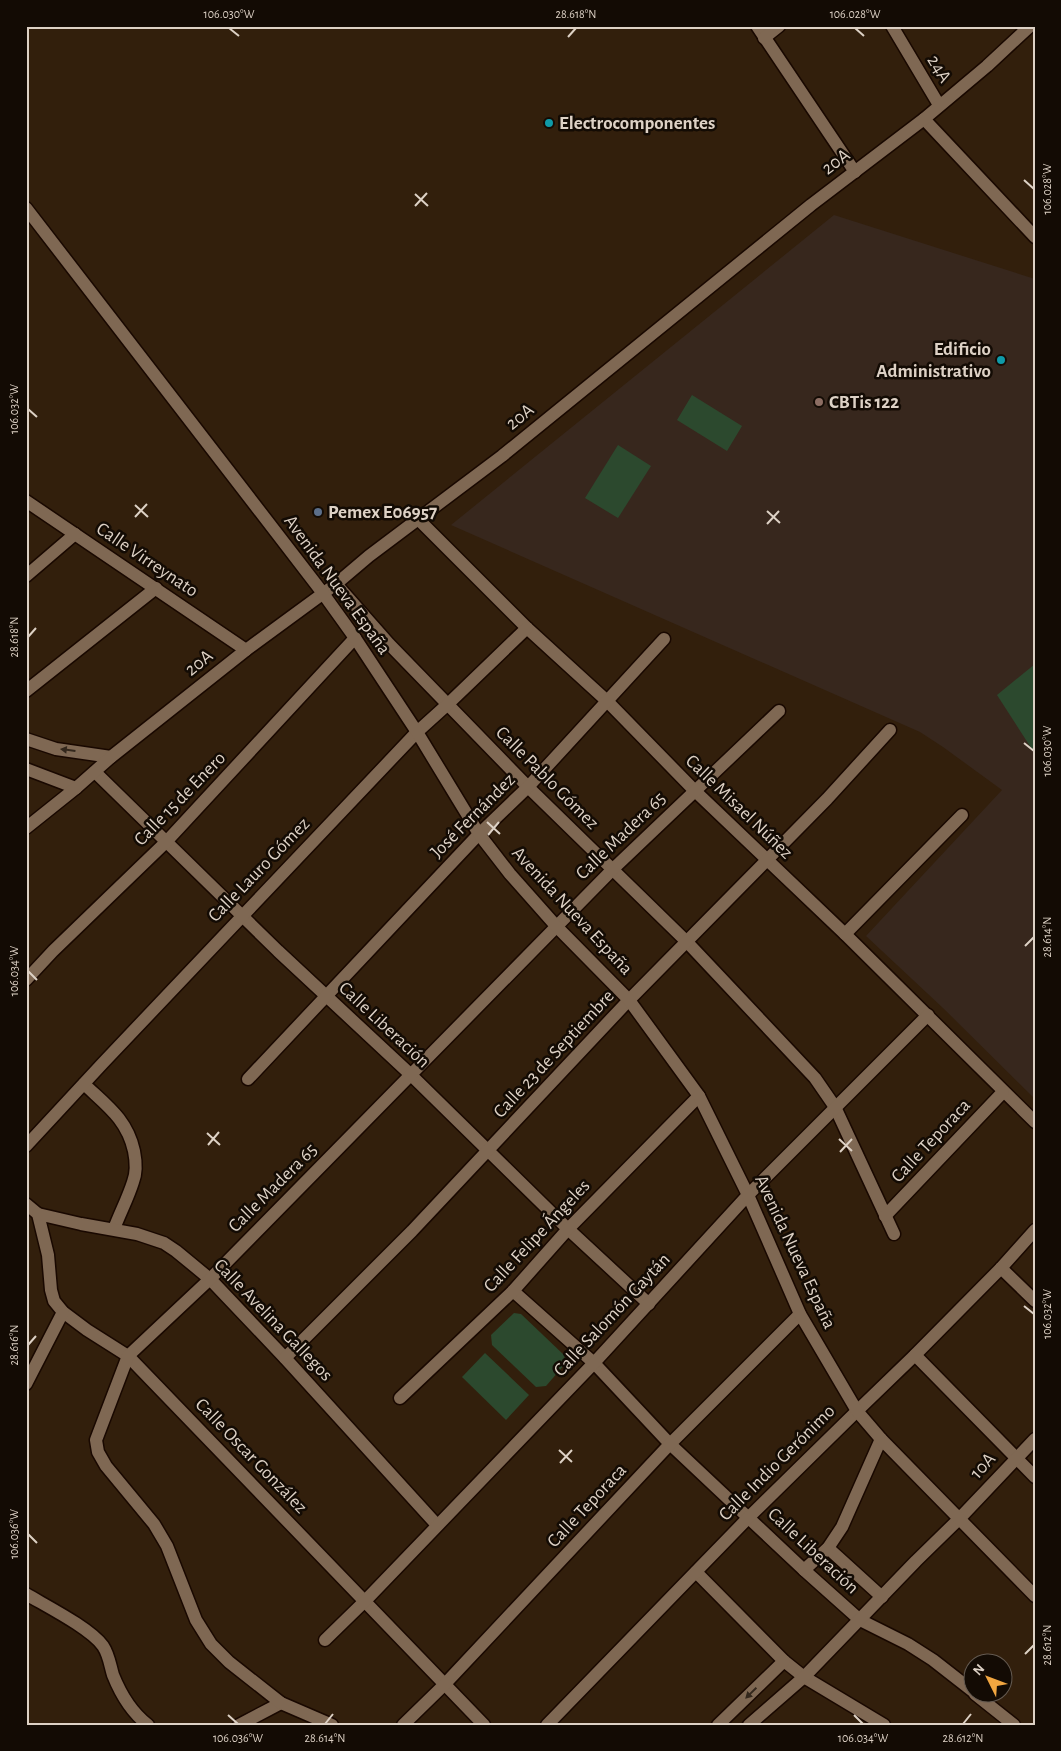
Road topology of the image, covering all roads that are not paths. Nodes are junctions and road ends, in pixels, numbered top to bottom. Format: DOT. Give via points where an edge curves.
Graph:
graph roads {
  1 [pos="757,26"];
  2 [pos="779,26"];
  3 [pos="892,26"];
  4 [pos="1030,26"];
  5 [pos="764,38"];
  6 [pos="939,105"];
  7 [pos="924,119"];
  8 [pos="855,172"];
  9 [pos="26,208"];
  10 [pos="1035,237"];
  11 [pos="26,500"];
  12 [pos="418,519"];
  13 [pos="75,534"];
  14 [pos="26,576"];
  15 [pos="336,584"];
  16 [pos="156,588"];
  17 [pos="322,592"];
  18 [pos="527,628"];
  19 [pos="355,638"];
  20 [pos="664,639"];
  21 [pos="246,650"];
  22 [pos="26,692"];
  23 [pos="607,702"];
  24 [pos="448,704"];
  25 [pos="779,711"];
  26 [pos="890,730"];
  27 [pos="417,732"];
  28 [pos="26,739"];
  29 [pos="111,757"];
  30 [pos="26,769"];
  31 [pos="96,772"];
  32 [pos="528,787"];
  33 [pos="76,788"];
  34 [pos="694,790"];
  35 [pos="962,815"];
  36 [pos="26,828"];
  37 [pos="479,834"];
  38 [pos="166,842"];
  39 [pos="766,861"];
  40 [pos="613,869"];
  41 [pos="242,915"];
  42 [pos="556,926"];
  43 [pos="845,934"];
  44 [pos="687,942"];
  45 [pos="26,980"];
  46 [pos="327,996"];
  47 [pos="629,1000"];
  48 [pos="928,1015"];
  49 [pos="410,1074"];
  50 [pos="248,1079"];
  51 [pos="84,1084"];
  52 [pos="1003,1092"];
  53 [pos="699,1096"];
  54 [pos="835,1107"];
  55 [pos="1035,1122"];
  56 [pos="26,1146"];
  57 [pos="488,1152"];
  58 [pos="748,1195"];
  59 [pos="26,1204"];
  60 [pos="38,1214"];
  61 [pos="885,1216"];
  62 [pos="114,1228"];
  63 [pos="568,1229"];
  64 [pos="1035,1230"];
  65 [pos="894,1234"];
  66 [pos="1001,1268"];
  67 [pos="210,1279"];
  68 [pos="513,1291"];
  69 [pos="1035,1301"];
  70 [pos="649,1304"];
  71 [pos="63,1312"];
  72 [pos="800,1314"];
  73 [pos="915,1355"];
  74 [pos="128,1356"];
  75 [pos="285,1358"];
  76 [pos="594,1363"];
  77 [pos="27,1382"];
  78 [pos="400,1398"];
  79 [pos="857,1411"];
  80 [pos="881,1438"];
  81 [pos="1035,1439"];
  82 [pos="670,1444"];
  83 [pos="1016,1458"];
  84 [pos="1035,1477"];
  85 [pos="750,1517"];
  86 [pos="960,1518"];
  87 [pos="437,1525"];
  88 [pos="828,1548"];
  89 [pos="804,1570"];
  90 [pos="696,1572"];
  91 [pos="26,1594"];
  92 [pos="1035,1596"];
  93 [pos="882,1597"];
  94 [pos="365,1601"];
  95 [pos="860,1620"];
  96 [pos="324,1640"];
  97 [pos="784,1661"];
  98 [pos="804,1677"];
  99 [pos="444,1685"];
  100 [pos="964,1685"];
  101 [pos="282,1703"];
  102 [pos="988,1704"];
  103 [pos="148,1725"];
  104 [pos="239,1725"];
  105 [pos="332,1725"];
  106 [pos="403,1725"];
  107 [pos="484,1725"];
  108 [pos="547,1725"];
  109 [pos="718,1725"];
  110 [pos="749,1725"];
  111 [pos="884,1725"];
  112 [pos="1014,1725"];
  1 -- 5 [label="street"];
  2 -- 5 [label="street"];
  3 -- 6 [label="street, 24A"];
  4 -- 6 [label="street, 20A"];
  5 -- 8 [label="street"];
  6 -- 7 [label="street, 20A"];
  7 -- 8 [label="street, 20A"];
  7 -- 10 [label="street"];
  8 -- 12 [label="street, 20A" via="502,456"];
  9 -- 17 [label="street, Avenida Nueva España"];
  11 -- 13 [label="street, Calle Virreynato"];
  12 -- 15 [label="street, 20A"];
  12 -- 18 [label="street, Calle Misael Núñez"];
  13 -- 14 [label="street"];
  13 -- 16 [label="street, Calle Virreynato"];
  15 -- 17 [label="street, 20A"];
  15 -- 24 [label="street, Calle Pablo Gómez"];
  16 -- 21 [label="street, Calle Virreynato"];
  16 -- 22 [label="street"];
  17 -- 19 [label="street, Avenida Nueva España"];
  17 -- 21 [label="street, 20A"];
  18 -- 23 [label="street, Calle Misael Núñez"];
  18 -- 24 [label="street, Calle Lauro Gómez"];
  19 -- 27 [label="street, Avenida Nueva España"];
  19 -- 38 [label="street, Calle 15 de Enero"];
  20 -- 23 [label="street, José Fernández"];
  21 -- 29 [label="street, 20A"];
  23 -- 32 [label="street, José Fernández"];
  23 -- 34 [label="street, Calle Misael Núñez"];
  24 -- 27 [label="street, Calle Lauro Gómez"];
  24 -- 32 [label="street, Calle Pablo Gómez"];
  25 -- 34 [label="street, Calle Madera 65"];
  26 -- 39 [label="street, Calle 23 de Septiembre"];
  27 -- 37 [label="street, Avenida Nueva España"];
  27 -- 41 [label="street, Calle Lauro Gómez"];
  29 -- 28 [label="street, one-way" via="56,749"];
  29 -- 31 [label="street, 20A"];
  30 -- 33 [label="street"];
  31 -- 33 [label="street, 20A"];
  31 -- 38 [label="street, Calle Liberación"];
  32 -- 37 [label="street, José Fernández"];
  32 -- 40 [label="street, Calle Pablo Gómez"];
  33 -- 36 [label="street, 20A"];
  34 -- 39 [label="street, Calle Misael Núñez"];
  34 -- 40 [label="street, Calle Madera 65"];
  35 -- 43 [label="street"];
  37 -- 42 [label="street, Avenida Nueva España"];
  37 -- 46 [label="street, José Fernández"];
  38 -- 41 [label="street, Calle Liberación"];
  38 -- 45 [label="street, Calle 15 de Enero"];
  39 -- 43 [label="street, Calle Misael Núñez"];
  39 -- 44 [label="street, Calle 23 de Septiembre"];
  40 -- 42 [label="street, Calle Madera 65"];
  40 -- 44 [label="street, Calle Pablo Gómez"];
  41 -- 46 [label="street, Calle Liberación"];
  41 -- 51 [label="street, Calle Lauro Gómez"];
  42 -- 47 [label="street, Avenida Nueva España"];
  42 -- 49 [label="street, Calle Madera 65"];
  43 -- 48 [label="street, Calle Misael Núñez"];
  44 -- 47 [label="street, Calle 23 de Septiembre"];
  44 -- 54 [label="street, Calle Pablo Gómez" via="815,1078"];
  46 -- 49 [label="street, Calle Liberación"];
  46 -- 50 [label="street, José Fernández"];
  47 -- 53 [label="street, Avenida Nueva España"];
  47 -- 57 [label="street, Calle 23 de Septiembre"];
  48 -- 52 [label="street, Calle Misael Núñez"];
  48 -- 54 [label="street, Calle Salomón Gaytán"];
  49 -- 57 [label="street, Calle Liberación"];
  49 -- 67 [label="street, Calle Madera 65"];
  51 -- 56 [label="street, Calle Lauro Gómez"];
  51 -- 62 [label="street" via="126,1127 136,1159 134,1181"];
  52 -- 55 [label="street, Calle Misael Núñez"];
  52 -- 61 [label="street, Calle Teporaca"];
  53 -- 58 [label="street, Avenida Nueva España"];
  53 -- 63 [label="street, Calle Felipe Ángeles"];
  54 -- 58 [label="street, Calle Salomón Gaytán"];
  54 -- 61 [label="street, Calle Teporaca"];
  57 -- 63 [label="street, Calle Liberación"];
  57 -- 75 [label="street, Calle 23 de Septiembre"];
  58 -- 70 [label="street, Calle Salomón Gaytán"];
  58 -- 72 [label="street, Avenida Nueva España"];
  59 -- 60 [label="street"];
  60 -- 62 [label="street, Calle Avelina Gallegos"];
  60 -- 71 [label="street, Calle Oscar González" via="48,1255 50,1290 54,1302"];
  61 -- 65 [label="street, Calle Teporaca"];
  62 -- 67 [label="street, Calle Avelina Gallegos" via="164,1243"];
  63 -- 68 [label="street, Calle Felipe Ángeles"];
  63 -- 70 [label="street, Calle Liberación"];
  64 -- 66 [label="street, Calle Indio Gerónimo"];
  66 -- 69 [label="street"];
  66 -- 73 [label="street, Calle Indio Gerónimo"];
  67 -- 74 [label="street, Calle Madera 65"];
  67 -- 75 [label="street, Calle Avelina Gallegos"];
  68 -- 76 [label="street, Calle Liberación"];
  68 -- 78 [label="street, Calle Felipe Ángeles"];
  70 -- 76 [label="street, Calle Salomón Gaytán"];
  71 -- 74 [label="street, Calle Oscar González"];
  71 -- 77 [label="street"];
  72 -- 79 [label="street, Avenida Nueva España"];
  72 -- 82 [label="street, Calle Teporaca"];
  73 -- 79 [label="street, Calle Indio Gerónimo"];
  73 -- 83 [label="street"];
  74 -- 94 [label="street, Calle Oscar González"];
  74 -- 101 [label="street, Calle Madera 65" via="96,1440 98,1452 154,1524 167,1546 196,1620 211,1644"];
  75 -- 87 [label="street, Calle Avelina Gallegos"];
  76 -- 82 [label="street, Calle Liberación"];
  76 -- 87 [label="street, Calle Salomón Gaytán"];
  79 -- 80 [label="street, Avenida Nueva España"];
  79 -- 85 [label="street, Calle Indio Gerónimo"];
  80 -- 86 [label="street, Avenida Nueva España"];
  80 -- 88 [label="street" via="842,1527"];
  81 -- 83 [label="street, 10A"];
  82 -- 85 [label="street, Calle Liberación"];
  82 -- 99 [label="street, Calle Teporaca"];
  83 -- 84 [label="street"];
  83 -- 86 [label="street, 10A"];
  85 -- 89 [label="street, Calle Liberación"];
  85 -- 90 [label="street, Calle Indio Gerónimo"];
  86 -- 92 [label="street, Avenida Nueva España"];
  86 -- 93 [label="street, 10A"];
  87 -- 94 [label="street, Calle Salomón Gaytán"];
  88 -- 89 [label="street"];
  88 -- 93 [label="street"];
  89 -- 95 [label="street, Calle Liberación"];
  90 -- 97 [label="street"];
  90 -- 108 [label="street, Calle Indio Gerónimo"];
  91 -- 103 [label="street" via="68,1619 102,1645 129,1708"];
  93 -- 95 [label="street, 10A"];
  94 -- 96 [label="street, Calle Salomón Gaytán"];
  94 -- 99 [label="street, Calle Oscar González"];
  95 -- 98 [label="street, 10A"];
  95 -- 100 [label="street, Calle Liberación" via="908,1644"];
  97 -- 98 [label="street"];
  97 -- 109 [label="street, one-way"];
  98 -- 110 [label="street, 10A"];
  98 -- 111 [label="street"];
  99 -- 106 [label="street, Calle Teporaca"];
  99 -- 107 [label="street, Calle Oscar González"];
  101 -- 104 [label="street"];
  101 -- 105 [label="street, Calle Madera 65"];
  102 -- 112 [label="street, Calle Liberación"];
}
